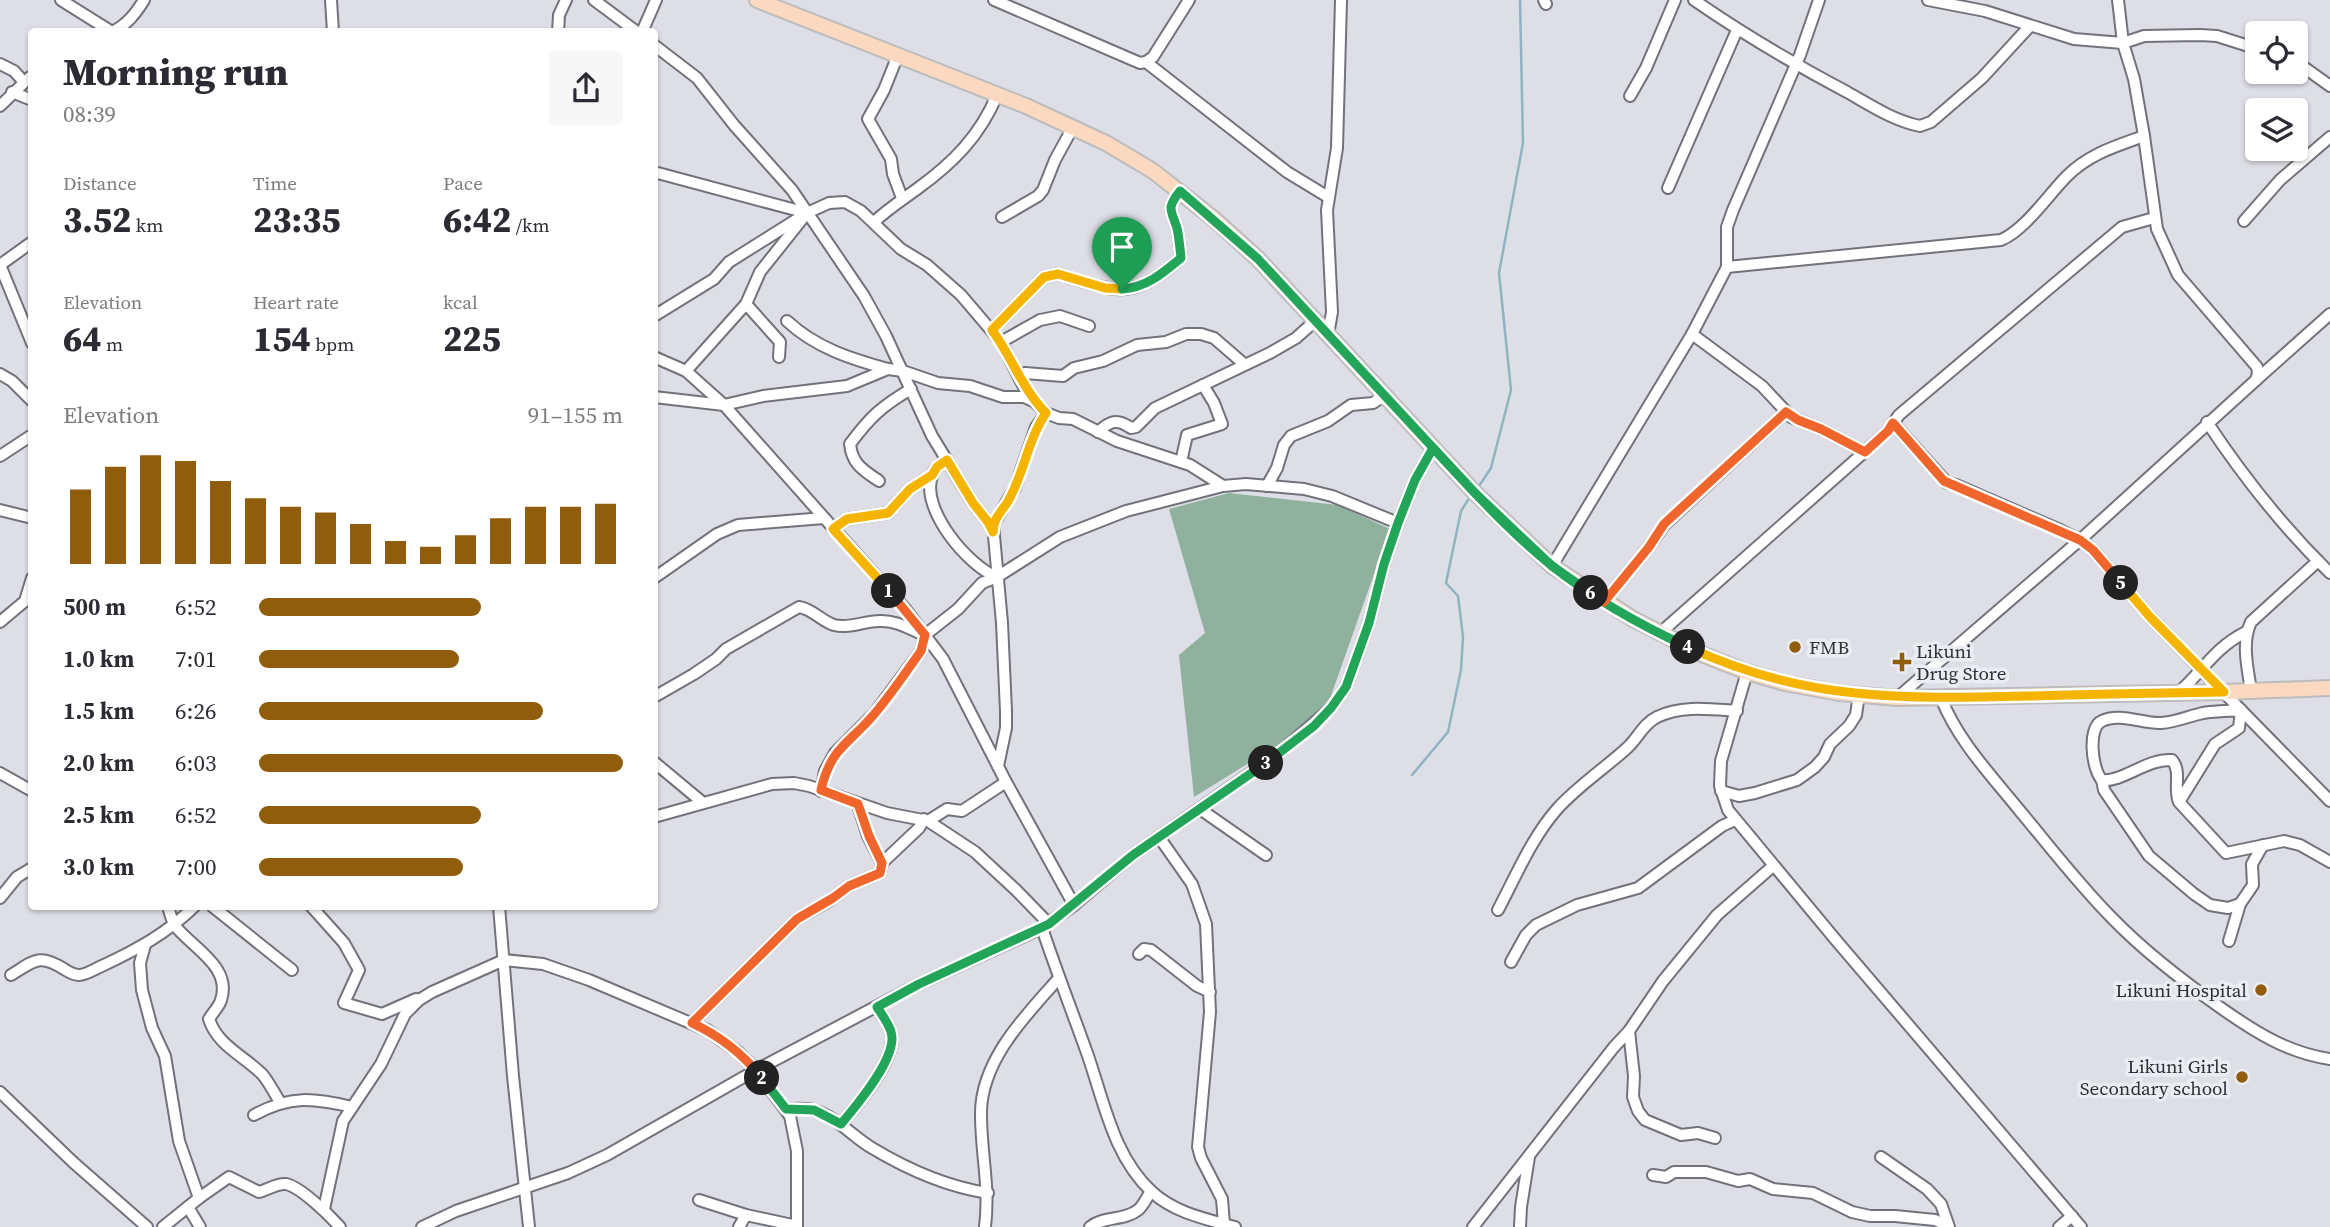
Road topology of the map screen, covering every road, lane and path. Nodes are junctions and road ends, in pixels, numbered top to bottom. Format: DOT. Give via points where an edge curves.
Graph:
graph roads {
  1 [pos="61,0"];
  2 [pos="144,0"];
  3 [pos="331,0"];
  4 [pos="566,0"];
  5 [pos="594,0"];
  6 [pos="656,0"];
  7 [pos="757,0"];
  8 [pos="994,0"];
  9 [pos="1189,0"];
  10 [pos="1341,0"];
  11 [pos="1675,0"];
  12 [pos="1694,0"];
  13 [pos="1819,0"];
  14 [pos="1928,0"];
  15 [pos="2118,0"];
  16 [pos="2029,26"];
  17 [pos="106,28"];
  18 [pos="119,28"];
  19 [pos="333,28"];
  20 [pos="558,28"];
  21 [pos="633,28"];
  22 [pos="641,28"];
  23 [pos="1737,30"];
  24 [pos="2123,43"];
  25 [pos="2245,45"];
  26 [pos="658,48"];
  27 [pos="898,55"];
  28 [pos="1146,62"];
  29 [pos="0,64"];
  30 [pos="1796,64"];
  31 [pos="2308,71"];
  32 [pos="27,79"];
  33 [pos="2330,86"];
  34 [pos="12,92"];
  35 [pos="996,94"];
  36 [pos="1630,96"];
  37 [pos="28,98"];
  38 [pos="0,106"];
  39 [pos="1073,127"];
  40 [pos="2144,136"];
  41 [pos="2330,137"];
  42 [pos="658,173"];
  43 [pos="1668,188"];
  44 [pos="1180,191"];
  45 [pos="1328,197"];
  46 [pos="902,198"];
  47 [pos="807,213"];
  48 [pos="1002,217"];
  49 [pos="2154,218"];
  50 [pos="2244,221"];
  51 [pos="874,222"];
  52 [pos="28,245"];
  53 [pos="0,265"];
  54 [pos="1727,267"];
  55 [pos="746,304"];
  56 [pos="658,314"];
  57 [pos="2330,314"];
  58 [pos="787,321"];
  59 [pos="1315,321"];
  60 [pos="1089,326"];
  61 [pos="992,330"];
  62 [pos="28,333"];
  63 [pos="1692,334"];
  64 [pos="1328,335"];
  65 [pos="1001,342"];
  66 [pos="779,357"];
  67 [pos="658,359"];
  68 [pos="1244,365"];
  69 [pos="888,369"];
  70 [pos="685,371"];
  71 [pos="903,371"];
  72 [pos="0,374"];
  73 [pos="1019,375"];
  74 [pos="2256,380"];
  75 [pos="1203,385"];
  76 [pos="911,389"];
  77 [pos="1385,395"];
  78 [pos="28,397"];
  79 [pos="658,397"];
  80 [pos="1035,402"];
  81 [pos="724,405"];
  82 [pos="1786,412"];
  83 [pos="1046,413"];
  84 [pos="2207,422"];
  85 [pos="1893,423"];
  86 [pos="1098,432"];
  87 [pos="28,438"];
  88 [pos="1433,448"];
  89 [pos="1865,452"];
  90 [pos="0,456"];
  91 [pos="947,460"];
  92 [pos="1181,462"];
  93 [pos="932,475"];
  94 [pos="879,481"];
  95 [pos="1223,486"];
  96 [pos="1267,486"];
  97 [pos="0,510"];
  98 [pos="28,517"];
  99 [pos="824,518"];
  100 [pos="1398,523"];
  101 [pos="833,529"];
  102 [pos="993,532"];
  103 [pos="2080,540"];
  104 [pos="2318,561"];
  105 [pos="1552,566"];
  106 [pos="2330,573"];
  107 [pos="658,575"];
  108 [pos="997,577"];
  109 [pos="28,591"];
  110 [pos="1604,602"];
  111 [pos="0,622"];
  112 [pos="2246,632"];
  113 [pos="1659,634"];
  114 [pos="925,635"];
  115 [pos="2202,669"];
  116 [pos="1747,672"];
  117 [pos="2330,688"];
  118 [pos="2251,691"];
  119 [pos="2224,692"];
  120 [pos="2178,693"];
  121 [pos="1859,694"];
  122 [pos="658,695"];
  123 [pos="1897,698"];
  124 [pos="1941,698"];
  125 [pos="1737,710"];
  126 [pos="2241,710"];
  127 [pos="658,765"];
  128 [pos="998,766"];
  129 [pos="0,773"];
  130 [pos="2102,780"];
  131 [pos="1006,782"];
  132 [pos="28,789"];
  133 [pos="821,790"];
  134 [pos="1721,791"];
  135 [pos="2330,801"];
  136 [pos="702,802"];
  137 [pos="2179,802"];
  138 [pos="858,804"];
  139 [pos="1200,809"];
  140 [pos="658,816"];
  141 [pos="927,820"];
  142 [pos="1735,820"];
  143 [pos="1159,837"];
  144 [pos="2263,845"];
  145 [pos="1266,855"];
  146 [pos="2330,862"];
  147 [pos="882,863"];
  148 [pos="1773,866"];
  149 [pos="28,870"];
  150 [pos="0,898"];
  151 [pos="2240,904"];
  152 [pos="1074,905"];
  153 [pos="170,910"];
  154 [pos="191,910"];
  155 [pos="217,910"];
  156 [pos="315,910"];
  157 [pos="499,910"];
  158 [pos="1498,910"];
  159 [pos="174,925"];
  160 [pos="1046,926"];
  161 [pos="2229,941"];
  162 [pos="145,946"];
  163 [pos="1139,954"];
  164 [pos="504,960"];
  165 [pos="1511,962"];
  166 [pos="292,970"];
  167 [pos="11,975"];
  168 [pos="1059,978"];
  169 [pos="432,992"];
  170 [pos="1210,992"];
  171 [pos="877,1007"];
  172 [pos="692,1023"];
  173 [pos="1629,1031"];
  174 [pos="2330,1059"];
  175 [pos="756,1070"];
  176 [pos="0,1092"];
  177 [pos="280,1102"];
  178 [pos="352,1107"];
  179 [pos="786,1109"];
  180 [pos="254,1115"];
  181 [pos="841,1124"];
  182 [pos="1715,1138"];
  183 [pos="1529,1156"];
  184 [pos="1881,1157"];
  185 [pos="1653,1175"];
  186 [pos="524,1189"];
  187 [pos="1151,1191"];
  188 [pos="988,1193"];
  189 [pos="199,1198"];
  190 [pos="699,1200"];
  191 [pos="188,1207"];
  192 [pos="324,1209"];
  193 [pos="746,1214"];
  194 [pos="2072,1216"];
  195 [pos="1230,1225"];
  196 [pos="797,1226"];
  197 [pos="147,1227"];
  198 [pos="163,1227"];
  199 [pos="200,1227"];
  200 [pos="340,1227"];
  201 [pos="422,1227"];
  202 [pos="529,1227"];
  203 [pos="739,1227"];
  204 [pos="985,1227"];
  205 [pos="1090,1227"];
  206 [pos="1473,1227"];
  207 [pos="1520,1227"];
  208 [pos="1948,1227"];
  209 [pos="2059,1227"];
  210 [pos="2081,1227"];
  1 -- 17 [label="street"];
  2 -- 18 [label="street"];
  3 -- 19 [label="street"];
  4 -- 20 [label="street"];
  5 -- 21 [label="street"];
  6 -- 22 [label="street"];
  7 -- 27 [label="main road"];
  8 -- 28 [label="street" via="1135,62"];
  9 -- 28 [label="street" via="1158,51"];
  10 -- 45 [label="street" via="1337,148"];
  11 -- 36 [label="street"];
  12 -- 23 [label="street"];
  13 -- 30 [label="street"];
  14 -- 16 [label="street" via="1985,11"];
  15 -- 24 [label="street"];
  16 -- 24 [label="street" via="2074,39"];
  16 -- 30 [label="street" via="1982,78 1931,122 1920,126 1885,113"];
  23 -- 30 [label="street"];
  23 -- 43 [label="street"];
  24 -- 25 [label="street" via="2144,36 2200,35"];
  24 -- 40 [label="street"];
  26 -- 47 [label="street" via="707,90"];
  27 -- 35 [label="main road"];
  27 -- 46 [label="street" via="868,119 891,159"];
  28 -- 45 [label="street" via="1287,172"];
  29 -- 32 [label="street"];
  30 -- 54 [label="street" via="1727,227"];
  31 -- 33 [label="street"];
  32 -- 34 [label="street"];
  34 -- 37 [label="street"];
  34 -- 38 [label="street"];
  35 -- 39 [label="main road"];
  35 -- 46 [label="street" via="981,128 966,146"];
  39 -- 44 [label="main road" via="1132,158"];
  39 -- 48 [label="street" via="1043,190"];
  40 -- 49 [label="street"];
  40 -- 54 [label="street" via="2086,160 2014,233 2001,240"];
  41 -- 50 [label="street" via="2280,180"];
  42 -- 47 [label="street"];
  44 -- 59 [label="main road" via="1258,259"];
  44 -- 61 [label="street" via="1170,211 1181,258 1163,274 1135,289 1122,289 1051,274"];
  45 -- 64 [label="street" via="1332,312"];
  46 -- 51 [label="street"];
  47 -- 51 [label="street" via="829,202 845,202"];
  47 -- 55 [label="street" via="760,272"];
  47 -- 56 [label="street"];
  47 -- 71 [label="street" via="864,296"];
  49 -- 74 [label="street" via="2178,275 2257,367"];
  49 -- 85 [label="street" via="2122,227"];
  51 -- 61 [label="street" via="901,249 953,287"];
  52 -- 53 [label="street"];
  53 -- 62 [label="street"];
  54 -- 63 [label="street"];
  55 -- 66 [label="street" via="780,342"];
  55 -- 70 [label="street"];
  57 -- 74 [label="street"];
  58 -- 69 [label="street" via="830,350"];
  59 -- 64 [label="main road"];
  59 -- 68 [label="street" via="1288,342"];
  60 -- 65 [label="street" via="1060,316 1040,320"];
  61 -- 65 [label="street"];
  63 -- 82 [label="street" via="1762,386"];
  63 -- 105 [label="street"];
  64 -- 77 [label="main road"];
  65 -- 73 [label="street"];
  67 -- 70 [label="street"];
  68 -- 73 [label="street" via="1214,338 1186,334 1137,345 1063,376"];
  68 -- 75 [label="street"];
  69 -- 71 [label="street"];
  69 -- 81 [label="street" via="847,386"];
  70 -- 81 [label="street"];
  71 -- 76 [label="street"];
  71 -- 80 [label="street" via="938,383"];
  72 -- 78 [label="street"];
  73 -- 80 [label="street"];
  74 -- 84 [label="street"];
  75 -- 86 [label="street" via="1155,408 1136,427 1114,421"];
  75 -- 92 [label="street" via="1222,424 1187,435"];
  76 -- 91 [label="street"];
  76 -- 94 [label="street" via="870,417 850,444 851,456 860,468"];
  77 -- 88 [label="main road"];
  77 -- 96 [label="street" via="1373,403 1351,405 1328,421 1291,436"];
  79 -- 81 [label="street"];
  80 -- 83 [label="street"];
  81 -- 99 [label="street"];
  82 -- 89 [label="street"];
  82 -- 110 [label="street" via="1664,524"];
  83 -- 86 [label="street" via="1073,419"];
  83 -- 102 [label="street"];
  84 -- 103 [label="street"];
  84 -- 104 [label="street" via="2238,469"];
  85 -- 89 [label="street"];
  85 -- 103 [label="street" via="1944,481"];
  86 -- 92 [label="street"];
  87 -- 90 [label="street"];
  88 -- 100 [label="street"];
  88 -- 105 [label="main road"];
  89 -- 113 [label="street"];
  91 -- 93 [label="street"];
  91 -- 102 [label="street"];
  92 -- 95 [label="street"];
  93 -- 101 [label="street" via="910,489 888,513 847,519"];
  93 -- 108 [label="street" via="934,507 951,536 973,562"];
  95 -- 96 [label="street"];
  95 -- 108 [label="street" via="1126,511 1060,537"];
  96 -- 100 [label="street" via="1332,496"];
  97 -- 98 [label="street"];
  99 -- 101 [label="street"];
  99 -- 107 [label="street" via="738,525 717,534"];
  100 -- 139 [label="street" via="1346,687 1314,726"];
  101 -- 114 [label="street"];
  102 -- 108 [label="street"];
  103 -- 115 [label="street"];
  103 -- 123 [label="street"];
  104 -- 106 [label="street"];
  104 -- 112 [label="street" via="2259,612"];
  105 -- 110 [label="main road"];
  108 -- 114 [label="street" via="982,583"];
  108 -- 128 [label="street" via="1006,710"];
  109 -- 111 [label="street" via="25,601"];
  110 -- 113 [label="main road"];
  112 -- 115 [label="street" via="2222,646"];
  112 -- 118 [label="street"];
  113 -- 116 [label="main road"];
  114 -- 122 [label="street" via="880,620 835,625 799,607"];
  114 -- 128 [label="street" via="943,659"];
  114 -- 133 [label="street" via="921,651 875,713 835,753"];
  115 -- 119 [label="street"];
  115 -- 120 [label="street"];
  116 -- 121 [label="main road"];
  116 -- 125 [label="street"];
  117 -- 118 [label="main road"];
  118 -- 119 [label="main road"];
  119 -- 120 [label="main road"];
  119 -- 126 [label="street"];
  120 -- 124 [label="main road"];
  121 -- 123 [label="main road"];
  121 -- 134 [label="street" via="1849,726 1815,767 1797,780 1739,796"];
  123 -- 124 [label="main road"];
  124 -- 174 [label="street" via="1956,731 1995,780 2089,894 2140,946 2278,1045"];
  125 -- 134 [label="street" via="1721,761"];
  125 -- 158 [label="street" via="1694,709 1654,718 1557,809"];
  126 -- 130 [label="street" via="2161,723 2101,721 2093,732 2095,771"];
  126 -- 135 [label="street"];
  126 -- 137 [label="street" via="2239,728 2215,744"];
  127 -- 136 [label="street"];
  128 -- 131 [label="street"];
  129 -- 132 [label="street"];
  130 -- 137 [label="street" via="2172,760"];
  130 -- 151 [label="street" via="2104,790 2149,856 2210,905 2228,908"];
  131 -- 141 [label="street" via="961,811 947,809"];
  131 -- 152 [label="street"];
  133 -- 136 [label="street" via="782,783"];
  133 -- 138 [label="street"];
  134 -- 142 [label="street"];
  136 -- 140 [label="street"];
  137 -- 144 [label="street" via="2226,853"];
  138 -- 141 [label="street"];
  138 -- 147 [label="street"];
  139 -- 143 [label="street"];
  139 -- 145 [label="street"];
  141 -- 147 [label="street"];
  141 -- 160 [label="street" via="975,852"];
  142 -- 148 [label="street"];
  142 -- 165 [label="street" via="1638,888 1577,905 1536,925"];
  143 -- 152 [label="street"];
  143 -- 170 [label="street" via="1199,902 1206,924"];
  144 -- 146 [label="street" via="2284,841 2301,845"];
  144 -- 151 [label="street" via="2252,864 2253,885"];
  147 -- 172 [label="street" via="880,873 849,886 797,919"];
  148 -- 173 [label="street" via="1717,915"];
  148 -- 194 [label="street"];
  149 -- 150 [label="street"];
  151 -- 161 [label="street"];
  152 -- 160 [label="street"];
  153 -- 159 [label="street"];
  154 -- 159 [label="street"];
  155 -- 166 [label="street"];
  156 -- 169 [label="street" via="344,943 359,970 344,1003 382,1014"];
  157 -- 164 [label="street"];
  159 -- 162 [label="street"];
  159 -- 177 [label="street" via="214,964 221,982 220,1004 209,1019 211,1024 229,1048 265,1077"];
  160 -- 168 [label="street"];
  160 -- 171 [label="street"];
  162 -- 167 [label="street" via="82,975 43,959"];
  162 -- 189 [label="street" via="140,963 142,990 165,1056 179,1141"];
  163 -- 170 [label="street" via="1151,950"];
  164 -- 169 [label="street"];
  164 -- 172 [label="street" via="543,964"];
  164 -- 186 [label="street"];
  168 -- 187 [label="street" via="1105,1114 1118,1144"];
  168 -- 188 [label="street" via="1016,1025 988,1080 981,1114"];
  169 -- 178 [label="street" via="405,1014 381,1064"];
  170 -- 195 [label="street" via="1198,1147"];
  171 -- 175 [label="street"];
  171 -- 181 [label="street" via="892,1034 889,1053"];
  172 -- 175 [label="street" via="723,1040"];
  173 -- 182 [label="street" via="1637,1111 1645,1120 1681,1135"];
  173 -- 183 [label="street"];
  175 -- 179 [label="street"];
  175 -- 186 [label="street" via="625,1146"];
  176 -- 197 [label="street"];
  177 -- 178 [label="street" via="318,1100"];
  177 -- 180 [label="street"];
  178 -- 192 [label="street" via="344,1121"];
  179 -- 181 [label="street" via="814,1110"];
  179 -- 196 [label="street" via="797,1151"];
  181 -- 188 [label="street" via="889,1158 958,1188"];
  183 -- 206 [label="street"];
  183 -- 207 [label="street"];
  184 -- 208 [label="street" via="1927,1189 1941,1204"];
  185 -- 208 [label="street" via="1706,1172 1738,1181 1750,1179 1773,1189 1813,1193 1852,1212 1935,1220"];
  186 -- 201 [label="street"];
  186 -- 202 [label="street"];
  187 -- 195 [label="street" via="1168,1205"];
  187 -- 205 [label="street" via="1139,1209"];
  188 -- 204 [label="street"];
  189 -- 191 [label="street"];
  189 -- 192 [label="street" via="229,1177 259,1192 286,1184"];
  190 -- 193 [label="street"];
  191 -- 198 [label="street"];
  191 -- 199 [label="street"];
  192 -- 200 [label="street"];
  193 -- 196 [label="street"];
  193 -- 203 [label="street"];
  194 -- 209 [label="street"];
  194 -- 210 [label="street"];
}
